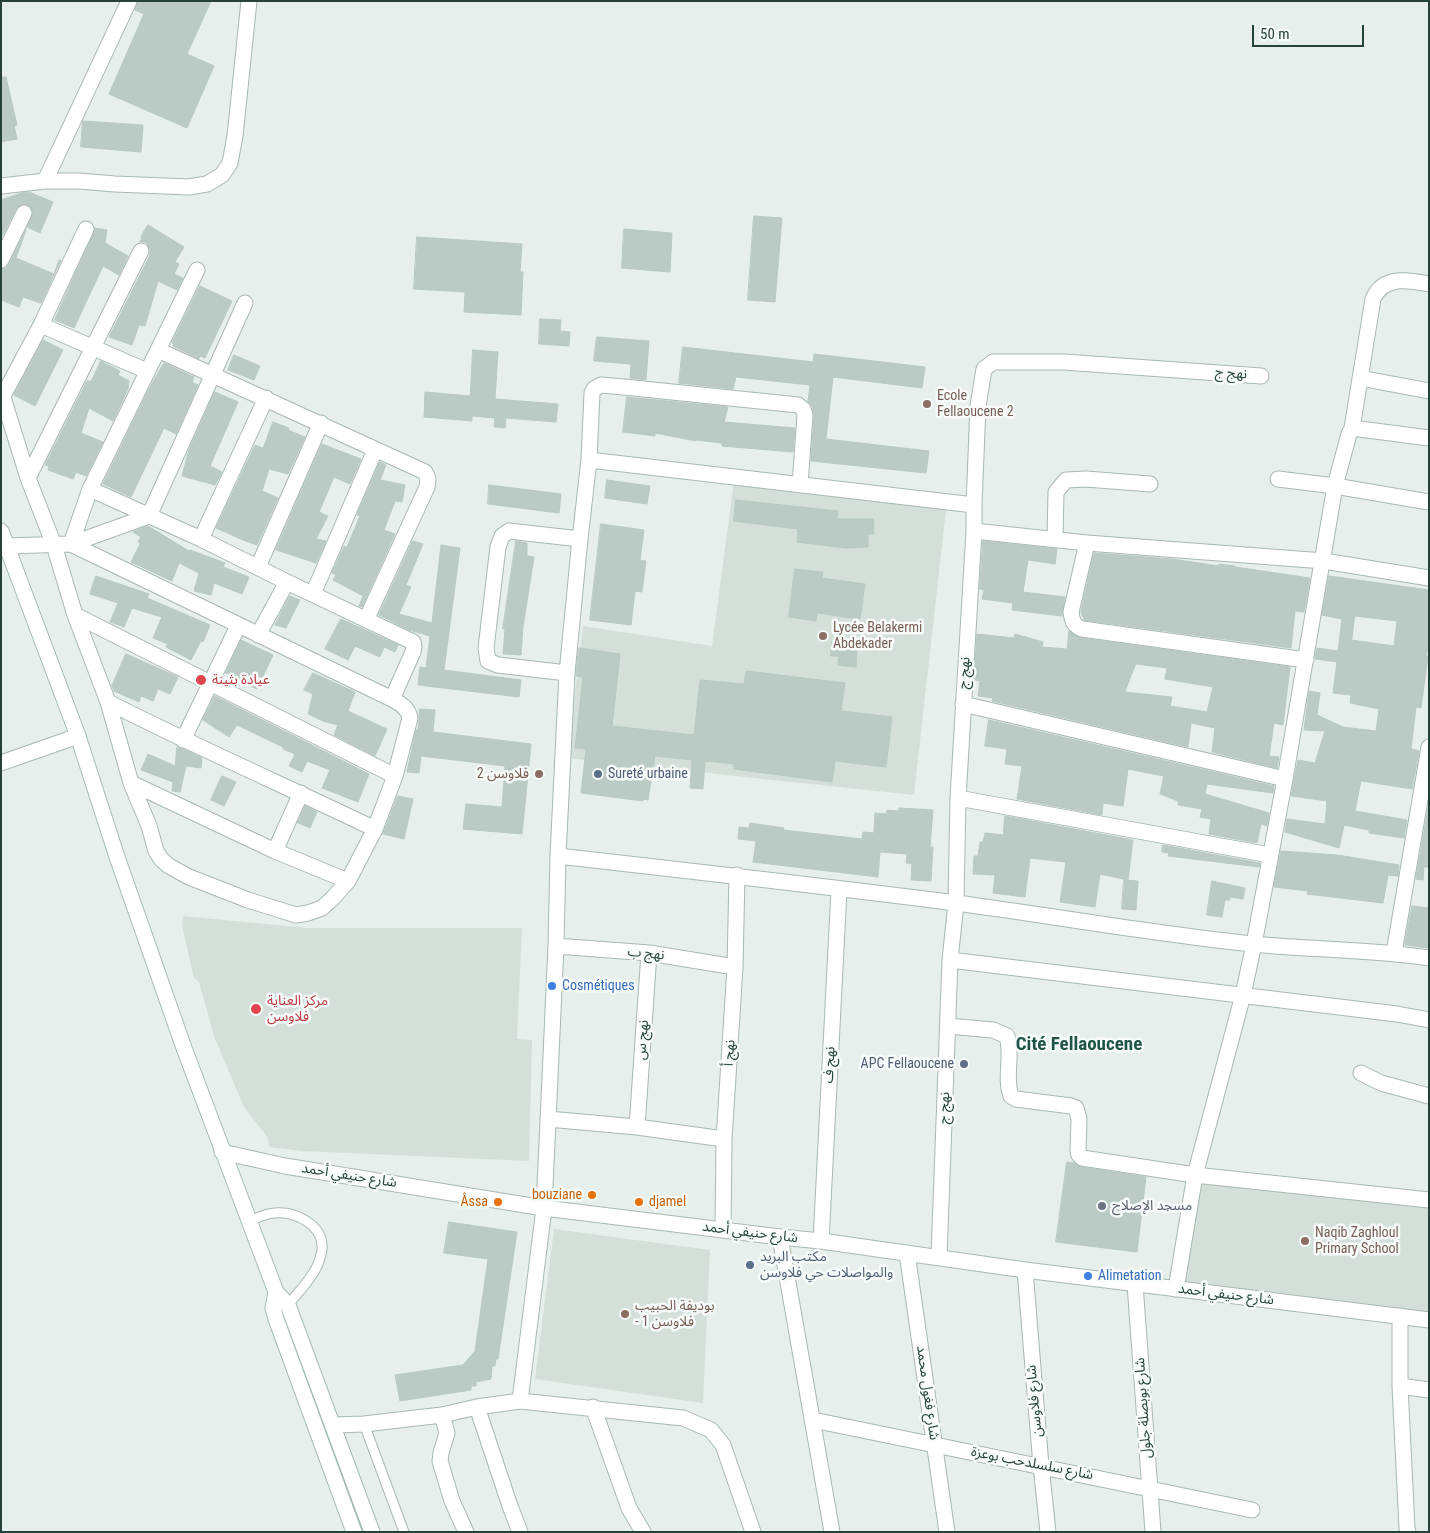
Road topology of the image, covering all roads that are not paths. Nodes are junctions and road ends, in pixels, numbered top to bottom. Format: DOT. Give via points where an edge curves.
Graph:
graph roads {
  1 [pos="129,1"];
  2 [pos="249,1"];
  3 [pos="46,181"];
  4 [pos="1,186"];
  5 [pos="24,213"];
  6 [pos="86,229"];
  7 [pos="141,251"];
  8 [pos="1,260"];
  9 [pos="197,270"];
  10 [pos="1429,284"];
  11 [pos="245,303"];
  12 [pos="40,325"];
  13 [pos="92,349"];
  14 [pos="158,350"];
  15 [pos="147,371"];
  16 [pos="213,374"];
  17 [pos="1261,376"];
  18 [pos="1360,378"];
  19 [pos="1429,390"];
  20 [pos="2,393"];
  21 [pos="266,398"];
  22 [pos="321,424"];
  23 [pos="1352,428"];
  24 [pos="1429,438"];
  25 [pos="375,450"];
  26 [pos="589,460"];
  27 [pos="28,478"];
  28 [pos="1278,479"];
  29 [pos="800,484"];
  30 [pos="1150,484"];
  31 [pos="1335,486"];
  32 [pos="90,489"];
  33 [pos="1429,502"];
  34 [pos="974,505"];
  35 [pos="149,516"];
  36 [pos="1,531"];
  37 [pos="974,531"];
  38 [pos="201,539"];
  39 [pos="580,539"];
  40 [pos="1055,539"];
  41 [pos="1087,543"];
  42 [pos="71,544"];
  43 [pos="54,545"];
  44 [pos="7,546"];
  45 [pos="1324,561"];
  46 [pos="258,567"];
  47 [pos="1429,578"];
  48 [pos="286,582"];
  49 [pos="313,594"];
  50 [pos="75,615"];
  51 [pos="366,620"];
  52 [pos="238,626"];
  53 [pos="258,635"];
  54 [pos="1306,660"];
  55 [pos="567,673"];
  56 [pos="211,684"];
  57 [pos="392,699"];
  58 [pos="108,702"];
  59 [pos="963,704"];
  60 [pos="78,736"];
  61 [pos="183,740"];
  62 [pos="1429,747"];
  63 [pos="1,763"];
  64 [pos="395,776"];
  65 [pos="1285,779"];
  66 [pos="131,783"];
  67 [pos="301,793"];
  68 [pos="958,798"];
  69 [pos="375,829"];
  70 [pos="276,851"];
  71 [pos="1270,855"];
  72 [pos="558,856"];
  73 [pos="737,875"];
  74 [pos="348,881"];
  75 [pos="839,890"];
  76 [pos="956,903"];
  77 [pos="1254,944"];
  78 [pos="556,946"];
  79 [pos="649,953"];
  80 [pos="1394,953"];
  81 [pos="1429,958"];
  82 [pos="950,960"];
  83 [pos="736,967"];
  84 [pos="1243,995"];
  85 [pos="1429,1020"];
  86 [pos="948,1026"];
  87 [pos="1360,1074"];
  88 [pos="1429,1096"];
  89 [pos="548,1119"];
  90 [pos="637,1127"];
  91 [pos="724,1139"];
  92 [pos="222,1152"];
  93 [pos="1195,1175"];
  94 [pos="1429,1200"];
  95 [pos="544,1208"];
  96 [pos="249,1220"];
  97 [pos="722,1230"];
  98 [pos="780,1237"];
  99 [pos="821,1241"];
  100 [pos="907,1253"];
  101 [pos="939,1257"];
  102 [pos="1025,1270"];
  103 [pos="1135,1284"];
  104 [pos="1176,1289"];
  105 [pos="276,1292"];
  106 [pos="288,1305"];
  107 [pos="1400,1316"];
  108 [pos="1429,1320"];
  109 [pos="1400,1386"];
  110 [pos="1429,1390"];
  111 [pos="520,1401"];
  112 [pos="477,1407"];
  113 [pos="593,1407"];
  114 [pos="442,1415"];
  115 [pos="813,1420"];
  116 [pos="364,1424"];
  117 [pos="333,1425"];
  118 [pos="934,1444"];
  119 [pos="1040,1466"];
  120 [pos="1149,1488"];
  121 [pos="1252,1510"];
  122 [pos="354,1532"];
  123 [pos="372,1532"];
  124 [pos="404,1532"];
  125 [pos="466,1532"];
  126 [pos="520,1532"];
  127 [pos="643,1532"];
  128 [pos="753,1532"];
  129 [pos="832,1532"];
  130 [pos="947,1532"];
  131 [pos="1048,1532"];
  132 [pos="1153,1532"];
  133 [pos="1408,1532"];
  1 -- 3 [label="street"];
  2 -- 3 [label="street" via="235,136 230,163 222,175 206,184 189,187"];
  3 -- 4 [label="street"];
  5 -- 8 [label="street"];
  6 -- 12 [label="street"];
  7 -- 13 [label="street"];
  9 -- 14 [label="street"];
  10 -- 18 [label="street" via="1394,281 1376,292"];
  11 -- 16 [label="street"];
  12 -- 13 [label="street"];
  12 -- 20 [label="street"];
  13 -- 15 [label="street"];
  13 -- 27 [label="street"];
  14 -- 15 [label="street"];
  14 -- 16 [label="street"];
  15 -- 32 [label="street"];
  16 -- 21 [label="street"];
  16 -- 35 [label="street"];
  17 -- 34 [label="street, نهج ج" via="1064,362 993,362 984,369 979,395"];
  18 -- 19 [label="street"];
  18 -- 23 [label="street"];
  20 -- 27 [label="street"];
  21 -- 22 [label="street"];
  21 -- 38 [label="street"];
  22 -- 25 [label="street"];
  22 -- 46 [label="street"];
  23 -- 24 [label="street"];
  23 -- 31 [label="street"];
  25 -- 49 [label="street"];
  25 -- 51 [label="street" via="418,468 428,479"];
  26 -- 29 [label="street"];
  26 -- 29 [label="street" via="592,393 596,386 624,386 792,404 803,409 805,416"];
  26 -- 39 [label="street"];
  27 -- 43 [label="street"];
  28 -- 31 [label="street"];
  29 -- 34 [label="street"];
  30 -- 40 [label="street" via="1066,480 1056,492"];
  31 -- 33 [label="street"];
  31 -- 45 [label="street"];
  32 -- 35 [label="street"];
  32 -- 42 [label="street"];
  34 -- 37 [label="street, نهج ج"];
  35 -- 38 [label="street"];
  35 -- 42 [label="street"];
  36 -- 44 [label="street"];
  37 -- 40 [label="street"];
  37 -- 59 [label="street, نهج ج"];
  38 -- 46 [label="street"];
  39 -- 55 [label="street"];
  39 -- 55 [label="street" via="509,531 502,536 486,648 488,661 498,665"];
  40 -- 41 [label="street"];
  41 -- 45 [label="street"];
  41 -- 54 [label="street" via="1071,612 1076,626"];
  42 -- 43 [label="street"];
  42 -- 52 [label="street"];
  43 -- 44 [label="street"];
  43 -- 50 [label="street"];
  44 -- 60 [label="street"];
  45 -- 47 [label="street"];
  45 -- 54 [label="street"];
  46 -- 48 [label="street"];
  48 -- 49 [label="street"];
  48 -- 53 [label="street"];
  49 -- 51 [label="street"];
  50 -- 56 [label="street"];
  50 -- 58 [label="street"];
  51 -- 57 [label="street" via="414,644"];
  52 -- 53 [label="street"];
  52 -- 56 [label="street"];
  53 -- 57 [label="street"];
  54 -- 65 [label="street"];
  55 -- 72 [label="street"];
  56 -- 61 [label="street"];
  56 -- 64 [label="street"];
  57 -- 64 [label="street" via="403,705 410,718"];
  58 -- 61 [label="street"];
  58 -- 66 [label="street"];
  59 -- 65 [label="street"];
  59 -- 68 [label="street, نهج ج"];
  60 -- 63 [label="street"];
  60 -- 92 [label="street" via="117,857"];
  61 -- 67 [label="street"];
  62 -- 80 [label="street"];
  64 -- 69 [label="street"];
  65 -- 71 [label="street"];
  66 -- 70 [label="street"];
  66 -- 74 [label="street" via="156,851 161,859 189,877 296,915 322,908"];
  67 -- 69 [label="street"];
  67 -- 70 [label="street"];
  68 -- 71 [label="street"];
  68 -- 76 [label="street, نهج ج"];
  69 -- 74 [label="street"];
  70 -- 74 [label="street"];
  71 -- 77 [label="street"];
  72 -- 73 [label="street"];
  72 -- 78 [label="street"];
  73 -- 75 [label="street"];
  73 -- 83 [label="street, نهج أ"];
  75 -- 76 [label="street"];
  75 -- 99 [label="street, نهج ف"];
  76 -- 77 [label="street"];
  76 -- 82 [label="street, نهج ج"];
  77 -- 80 [label="street"];
  77 -- 84 [label="street"];
  78 -- 79 [label="street, نهج ب"];
  78 -- 89 [label="street"];
  79 -- 83 [label="street, نهج ب"];
  79 -- 90 [label="street, نهج س"];
  80 -- 81 [label="street"];
  82 -- 84 [label="street"];
  82 -- 86 [label="street, نهج ج"];
  83 -- 91 [label="street, نهج أ"];
  84 -- 85 [label="street"];
  84 -- 93 [label="street"];
  86 -- 93 [label="street" via="993,1030 1007,1036 1011,1096 1076,1108 1079,1155 1082,1158"];
  86 -- 101 [label="street, نهج ج"];
  87 -- 88 [label="street"];
  89 -- 90 [label="street"];
  89 -- 95 [label="street"];
  90 -- 91 [label="street"];
  91 -- 97 [label="street, نهج أ"];
  92 -- 95 [label="street, شارع حنيفي أحمد" via="285,1166"];
  92 -- 96 [label="street"];
  93 -- 94 [label="street"];
  93 -- 104 [label="street"];
  95 -- 97 [label="street, شارع حنيفي أحمد"];
  95 -- 111 [label="street"];
  96 -- 105 [label="street"];
  96 -- 106 [label="lane" via="285,1213 303,1219 320,1236 322,1245 318,1266"];
  97 -- 98 [label="street, شارع حنيفي أحمد"];
  98 -- 99 [label="street, شارع حنيفي أحمد"];
  98 -- 115 [label="street"];
  99 -- 100 [label="street, شارع حنيفي أحمد"];
  100 -- 101 [label="street, شارع حنيفي أحمد"];
  100 -- 118 [label="street, شارع فغول محمد"];
  101 -- 102 [label="street, شارع حنيفي أحمد"];
  102 -- 103 [label="street, شارع حنيفي أحمد"];
  102 -- 119 [label="street, شارع فلاوسن"];
  103 -- 104 [label="street, شارع حنيفي أحمد"];
  103 -- 120 [label="street, شارع بوبصلة جلول"];
  104 -- 107 [label="street, شارع حنيفي أحمد"];
  105 -- 106 [label="street"];
  105 -- 122 [label="street" via="273,1308 276,1319"];
  106 -- 117 [label="street"];
  107 -- 108 [label="street, شارع حنيفي أحمد"];
  107 -- 109 [label="street"];
  109 -- 110 [label="street"];
  109 -- 133 [label="street"];
  111 -- 112 [label="street"];
  111 -- 113 [label="street"];
  112 -- 114 [label="street"];
  112 -- 126 [label="street"];
  113 -- 127 [label="street" via="629,1508"];
  113 -- 128 [label="street" via="683,1418 711,1430 723,1445"];
  114 -- 116 [label="street"];
  114 -- 125 [label="street" via="447,1433 440,1461 452,1502"];
  115 -- 118 [label="street, شارع سلسلدحب بوعزة"];
  115 -- 129 [label="street"];
  116 -- 117 [label="street"];
  116 -- 124 [label="lane"];
  117 -- 123 [label="street"];
  118 -- 119 [label="street, شارع سلسلدحب بوعزة"];
  118 -- 130 [label="street, شارع فغول محمد"];
  119 -- 120 [label="street, شارع سلسلدحب بوعزة"];
  119 -- 131 [label="street, شارع فلاوسن"];
  120 -- 121 [label="street, شارع سلسلدحب بوعزة"];
  120 -- 132 [label="street, شارع بوبصلة جلول"];
}
